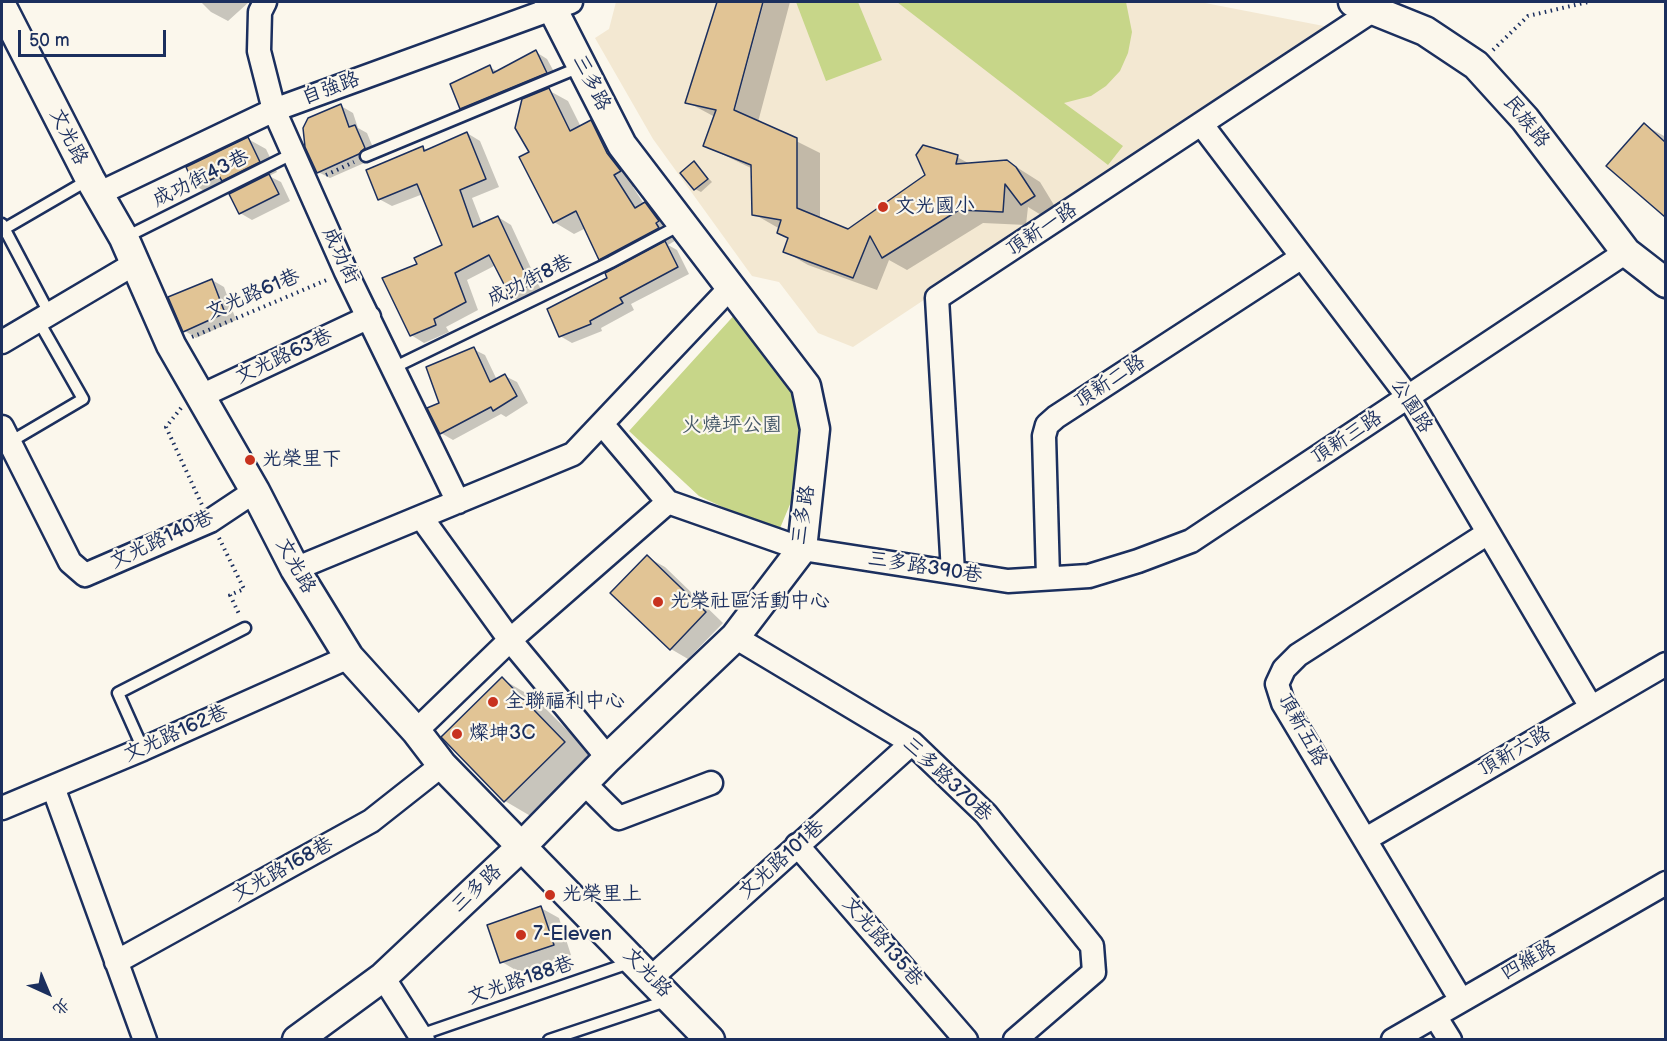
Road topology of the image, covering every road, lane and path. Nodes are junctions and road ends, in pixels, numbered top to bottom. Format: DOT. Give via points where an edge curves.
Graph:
graph roads {
  1 [pos="265,2"];
  2 [pos="1588,2"];
  3 [pos="558,4"];
  4 [pos="1364,5"];
  5 [pos="2,7"];
  6 [pos="1476,65"];
  7 [pos="583,66"];
  8 [pos="274,110"];
  9 [pos="1202,125"];
  10 [pos="294,152"];
  11 [pos="366,156"];
  12 [pos="308,184"];
  13 [pos="94,187"];
  14 [pos="682,224"];
  15 [pos="2,226"];
  16 [pos="124,238"];
  17 [pos="1626,252"];
  18 [pos="1302,257"];
  19 [pos="134,264"];
  20 [pos="346,272"];
  21 [pos="1665,283"];
  22 [pos="730,288"];
  23 [pos="43,316"];
  24 [pos="369,317"];
  25 [pos="2,342"];
  26 [pos="171,345"];
  27 [pos="393,368"];
  28 [pos="199,397"];
  29 [pos="1409,398"];
  30 [pos="602,424"];
  31 [pos="6,434"];
  32 [pos="255,491"];
  33 [pos="458,502"];
  34 [pos="668,502"];
  35 [pos="421,517"];
  36 [pos="1488,533"];
  37 [pos="802,549"];
  38 [pos="296,569"];
  39 [pos="953,572"];
  40 [pos="1048,577"];
  41 [pos="245,628"];
  42 [pos="735,637"];
  43 [pos="510,640"];
  44 [pos="349,657"];
  45 [pos="1665,664"];
  46 [pos="1591,707"];
  47 [pos="416,731"];
  48 [pos="912,743"];
  49 [pos="143,750"];
  50 [pos="608,758"];
  51 [pos="442,765"];
  52 [pos="584,783"];
  53 [pos="711,783"];
  54 [pos="53,788"];
  55 [pos="2,808"];
  56 [pos="1366,839"];
  57 [pos="797,845"];
  58 [pos="521,847"];
  59 [pos="1665,883"];
  60 [pos="116,962"];
  61 [pos="644,969"];
  62 [pos="383,977"];
  63 [pos="672,999"];
  64 [pos="1461,1000"];
  65 [pos="1435,1016"];
  66 [pos="421,1037"];
  67 [pos="145,1040"];
  68 [pos="297,1040"];
  69 [pos="549,1040"];
  70 [pos="710,1040"];
  71 [pos="966,1040"];
  72 [pos="1015,1040"];
  73 [pos="1393,1040"];
  74 [pos="1450,1040"];
  1 -- 8 [label="street, 成功街" via="260,12 259,51"];
  2 -- 6 [label="path" via="1528,16"];
  3 -- 7 [label="street, 三多路"];
  3 -- 8 [label="street, 自強路"];
  4 -- 6 [label="street, 民族路" via="1425,31"];
  4 -- 9 [label="street, 頂新一路"];
  5 -- 13 [label="street, 文光路"];
  6 -- 17 [label="street, 民族路" via="1525,119"];
  7 -- 11 [label="lane"];
  7 -- 14 [label="street, 三多路" via="622,146"];
  8 -- 10 [label="street, 成功街"];
  8 -- 13 [label="street, 自強路"];
  9 -- 18 [label="street, 公園路"];
  9 -- 39 [label="street, 頂新一路" via="937,298"];
  10 -- 12 [label="street, 成功街"];
  10 -- 16 [label="lane, 成功街43巷"];
  11 -- 12 [label="path"];
  12 -- 20 [label="street, 成功街"];
  13 -- 15 [label="lane"];
  13 -- 16 [label="street, 文光路"];
  14 -- 22 [label="street, 三多路"];
  14 -- 27 [label="lane, 成功街8巷"];
  15 -- 23 [label="lane"];
  16 -- 19 [label="street, 文光路"];
  17 -- 21 [label="street, 民族路"];
  17 -- 29 [label="street, 頂新三路"];
  18 -- 29 [label="street, 公園路"];
  18 -- 40 [label="street, 頂新二路" via="1047,425 1044,435"];
  19 -- 23 [label="street"];
  19 -- 26 [label="street, 文光路"];
  20 -- 24 [label="street, 成功街"];
  20 -- 26 [label="path, 文光路61巷"];
  22 -- 30 [label="street"];
  22 -- 37 [label="street, 三多路" via="806,386 815,429"];
  23 -- 25 [label="street"];
  23 -- 31 [label="lane" via="83,399"];
  24 -- 27 [label="street, 成功街"];
  24 -- 28 [label="street, 文光路63巷"];
  26 -- 28 [label="street, 文光路"];
  27 -- 33 [label="street, 成功街"];
  28 -- 32 [label="street, 文光路"];
  29 -- 36 [label="street, 公園路"];
  29 -- 40 [label="street, 頂新三路" via="1191,541 1089,576"];
  30 -- 33 [label="street" via="573,453"];
  30 -- 34 [label="street"];
  31 -- 32 [label="street, 文光路140巷" via="70,562 85,575 210,521"];
  32 -- 38 [label="street, 文光路"];
  33 -- 35 [label="street"];
  34 -- 37 [label="street, 三多路390巷"];
  34 -- 43 [label="street"];
  35 -- 38 [label="street"];
  35 -- 43 [label="street"];
  36 -- 46 [label="street, 公園路"];
  36 -- 56 [label="street, 頂新五路" via="1298,656 1284,669 1277,684 1283,703"];
  37 -- 39 [label="street, 三多路390巷"];
  37 -- 42 [label="street, 三多路"];
  38 -- 44 [label="street, 文光路"];
  39 -- 40 [label="street, 三多路390巷" via="1008,581"];
  41 -- 49 [label="lane" via="118,693"];
  42 -- 48 [label="street, 三多路370巷"];
  42 -- 50 [label="street, 三多路"];
  43 -- 47 [label="street"];
  43 -- 50 [label="street"];
  44 -- 47 [label="street, 文光路"];
  44 -- 49 [label="street, 文光路162巷"];
  45 -- 46 [label="street, 頂新六路"];
  46 -- 56 [label="street, 頂新六路"];
  47 -- 51 [label="street, 文光路"];
  48 -- 57 [label="street, 文光路101巷"];
  48 -- 72 [label="street, 三多路370巷" via="987,814 1092,946 1094,972"];
  49 -- 54 [label="street, 文光路162巷"];
  50 -- 52 [label="street, 三多路"];
  51 -- 58 [label="street, 文光路"];
  51 -- 60 [label="street, 文光路168巷" via="371,821"];
  52 -- 53 [label="street" via="619,818"];
  52 -- 58 [label="street, 三多路"];
  54 -- 55 [label="street, 文光路162巷"];
  54 -- 60 [label="street"];
  56 -- 64 [label="street, 頂新五路"];
  57 -- 61 [label="street, 文光路101巷"];
  57 -- 71 [label="street, 文光路135巷"];
  58 -- 61 [label="street, 文光路"];
  58 -- 62 [label="street, 三多路"];
  59 -- 64 [label="street, 四維路"];
  60 -- 67 [label="street"];
  61 -- 63 [label="street, 文光路"];
  61 -- 66 [label="lane, 文光路188巷"];
  62 -- 66 [label="street"];
  62 -- 68 [label="street, 三多路"];
  63 -- 69 [label="lane"];
  63 -- 70 [label="street, 文光路"];
  64 -- 65 [label="street, 四維路"];
  65 -- 73 [label="street, 四維路"];
  65 -- 74 [label="street"];
}
